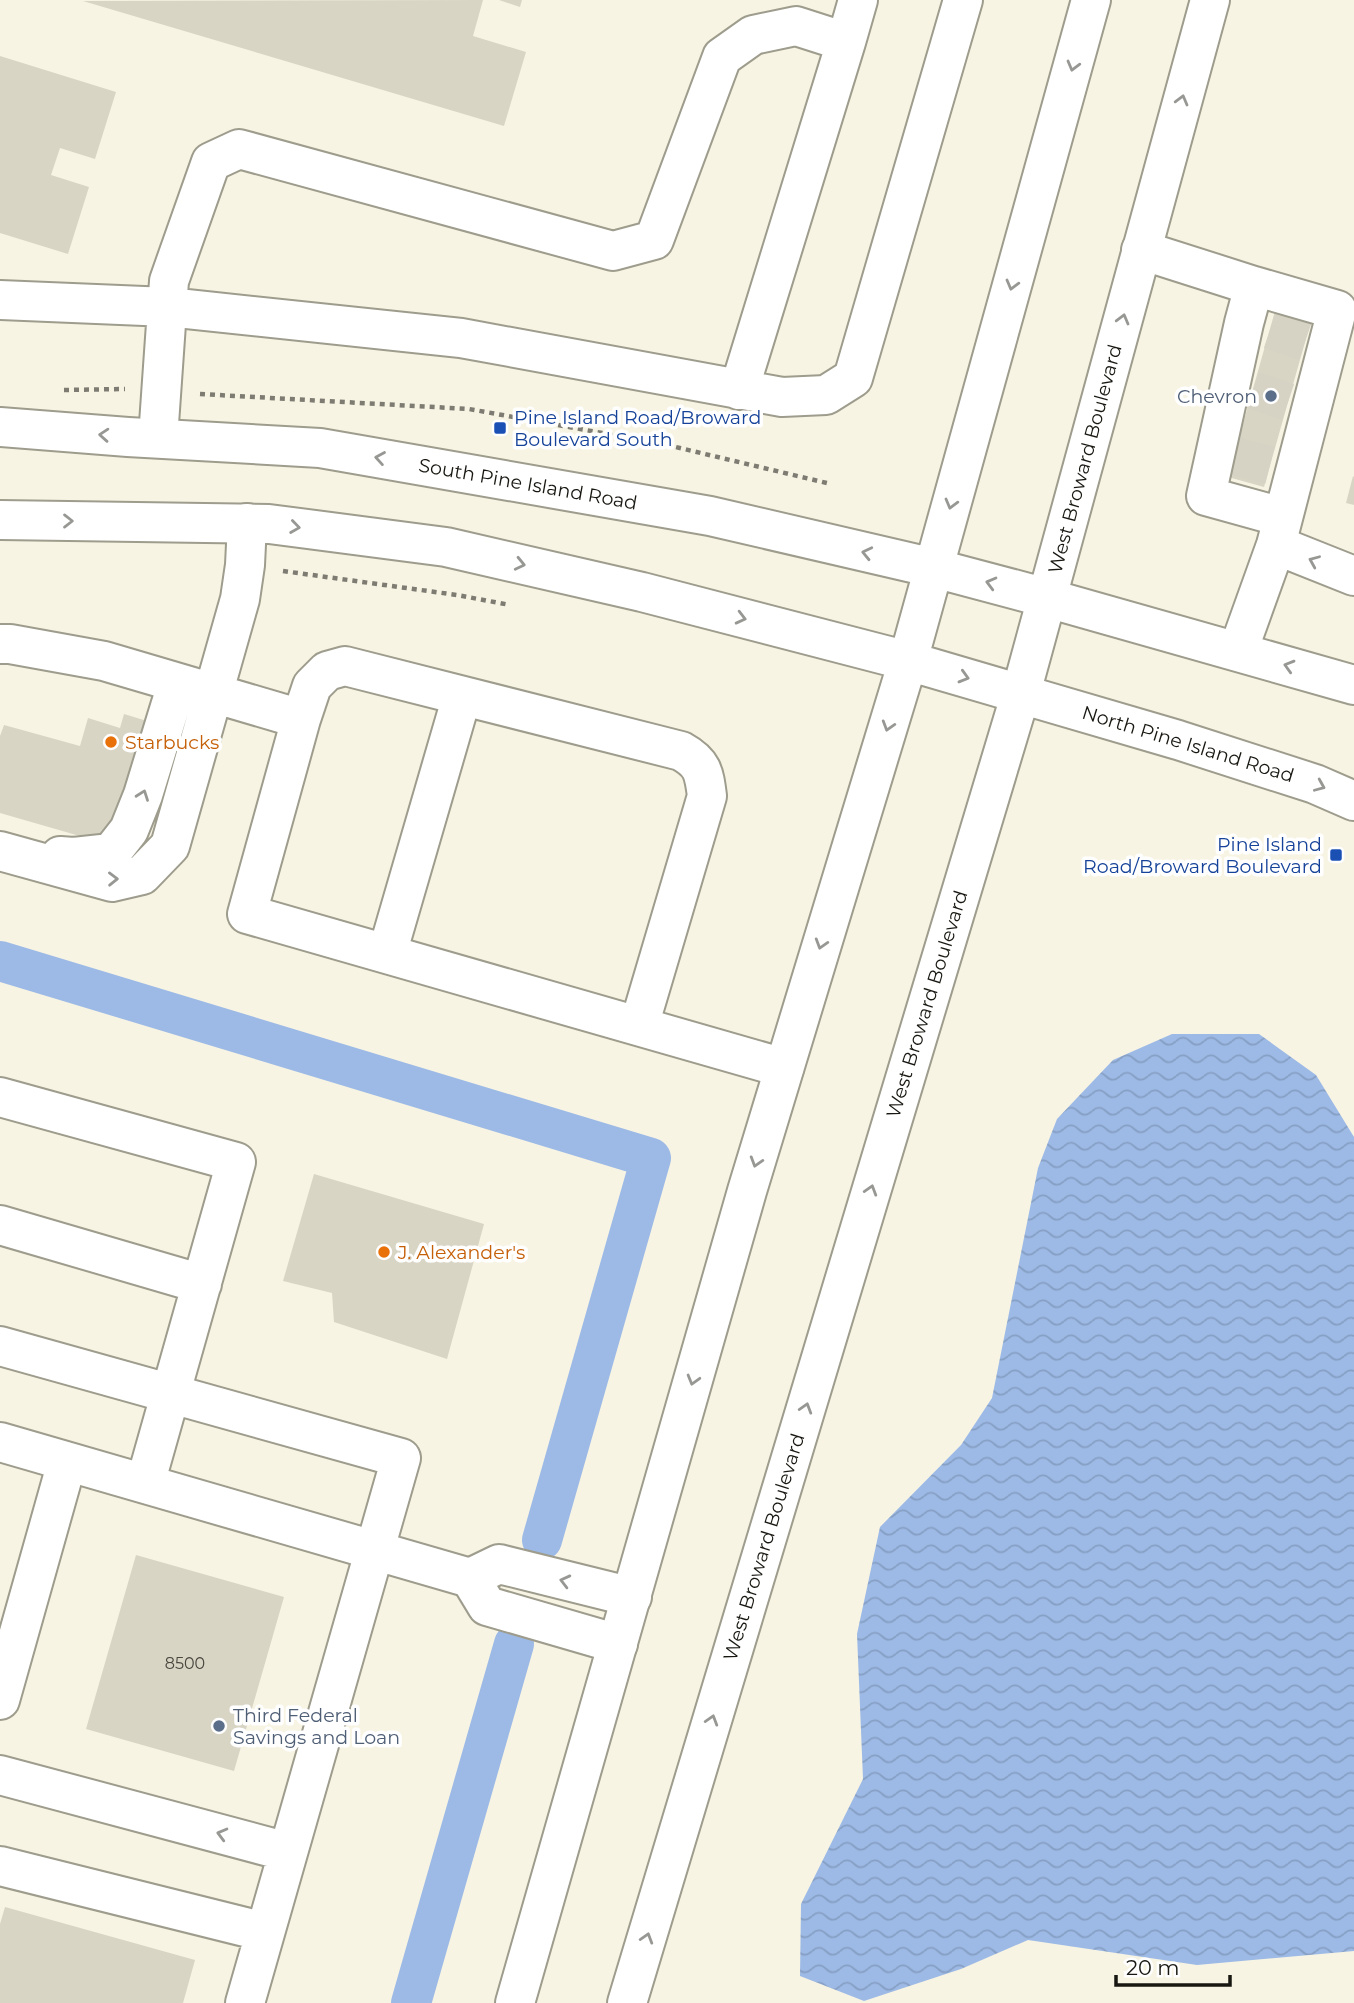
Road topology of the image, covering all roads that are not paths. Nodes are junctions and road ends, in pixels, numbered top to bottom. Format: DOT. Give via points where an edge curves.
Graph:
graph roads {
  1 [pos="858,0"];
  2 [pos="963,0"];
  3 [pos="1091,0"];
  4 [pos="1210,0"];
  5 [pos="846,42"];
  6 [pos="1141,250"];
  7 [pos="1254,286"];
  8 [pos="0,300"];
  9 [pos="168,307"];
  10 [pos="1345,312"];
  11 [pos="1286,336"];
  12 [pos="739,390"];
  13 [pos="0,428"];
  14 [pos="158,438"];
  15 [pos="1254,461"];
  16 [pos="0,520"];
  17 [pos="247,523"];
  18 [pos="1279,531"];
  19 [pos="934,568"];
  20 [pos="1354,576"];
  21 [pos="1047,598"];
  22 [pos="0,644"];
  23 [pos="1238,651"];
  24 [pos="908,661"];
  25 [pos="1354,685"];
  26 [pos="195,689"];
  27 [pos="1021,693"];
  28 [pos="462,696"];
  29 [pos="301,719"];
  30 [pos="1354,801"];
  31 [pos="6,853"];
  32 [pos="387,954"];
  33 [pos="639,1026"];
  34 [pos="784,1068"];
  35 [pos="0,1097"];
  36 [pos="0,1225"];
  37 [pos="202,1284"];
  38 [pos="0,1346"];
  39 [pos="170,1393"];
  40 [pos="0,1442"];
  41 [pos="67,1461"];
  42 [pos="145,1484"];
  43 [pos="375,1550"];
  44 [pos="470,1578"];
  45 [pos="632,1597"];
  46 [pos="618,1644"];
  47 [pos="0,1700"];
  48 [pos="0,1775"];
  49 [pos="288,1852"];
  50 [pos="0,1866"];
  51 [pos="265,1932"];
  52 [pos="245,2003"];
  53 [pos="515,2003"];
  54 [pos="627,2003"];
  1 -- 5 [label="main road"];
  2 -- 12 [label="main road" via="853,377 826,395 782,397"];
  3 -- 19 [label="main road, one-way"];
  6 -- 4 [label="main road, West Broward Boulevard, one-way"];
  5 -- 9 [label="main road" via="796,26 753,35 722,57 654,240 613,251 239,149 211,162 169,281"];
  5 -- 12 [label="main road"];
  6 -- 7 [label="main road"];
  21 -- 6 [label="main road, West Broward Boulevard, one-way"];
  7 -- 10 [label="main road"];
  7 -- 11 [label="main road"];
  8 -- 9 [label="main road"];
  9 -- 12 [label="main road" via="461,338"];
  9 -- 14 [label="main road"];
  10 -- 11 [label="main road"];
  11 -- 15 [label="main road" via="1299,405"];
  11 -- 15 [label="main road" via="1242,387"];
  14 -- 13 [label="main road, South Pine Island Road, one-way"];
  19 -- 14 [label="main road, South Pine Island Road, one-way" via="710,516 320,448"];
  15 -- 18 [label="main road"];
  15 -- 18 [label="main road" via="1206,496"];
  16 -- 17 [label="main road, one-way"];
  17 -- 24 [label="main road, one-way" via="446,547"];
  17 -- 26 [label="main road" via="240,599"];
  20 -- 18 [label="main road, one-way"];
  18 -- 23 [label="main road"];
  21 -- 19 [label="main road, South Pine Island Road, one-way"];
  19 -- 24 [label="main road"];
  21 -- 23 [label="main road"];
  21 -- 27 [label="main road, West Broward Boulevard"];
  22 -- 26 [label="main road" via="104,661"];
  25 -- 23 [label="main road, one-way"];
  24 -- 27 [label="main road, one-way"];
  24 -- 34 [label="main road, one-way"];
  26 -- 29 [label="main road"];
  31 -- 26 [label="main road, one-way" via="112,882 142,875 170,846 178,820"];
  27 -- 30 [label="main road, North Pine Island Road, one-way" via="1315,783"];
  54 -- 27 [label="main road, West Broward Boulevard, one-way"];
  28 -- 29 [label="main road" via="345,666 327,671 312,686"];
  28 -- 32 [label="main road"];
  28 -- 33 [label="main road" via="681,751 694,758 705,774 707,796"];
  29 -- 32 [label="main road" via="247,914"];
  32 -- 33 [label="main road"];
  33 -- 34 [label="main road"];
  34 -- 45 [label="main road, one-way"];
  35 -- 37 [label="main road" via="236,1162"];
  36 -- 37 [label="main road"];
  37 -- 39 [label="main road"];
  38 -- 39 [label="main road"];
  39 -- 42 [label="main road"];
  39 -- 43 [label="main road" via="401,1458"];
  40 -- 41 [label="main road"];
  41 -- 42 [label="main road"];
  41 -- 47 [label="main road"];
  42 -- 43 [label="main road"];
  43 -- 44 [label="main road"];
  43 -- 49 [label="main road"];
  45 -- 44 [label="main road, one-way" via="499,1564"];
  44 -- 46 [label="main road" via="488,1606"];
  45 -- 46 [label="main road"];
  46 -- 53 [label="main road"];
  49 -- 48 [label="main road, one-way"];
  49 -- 51 [label="main road"];
  50 -- 51 [label="main road"];
  51 -- 52 [label="main road"];
}
